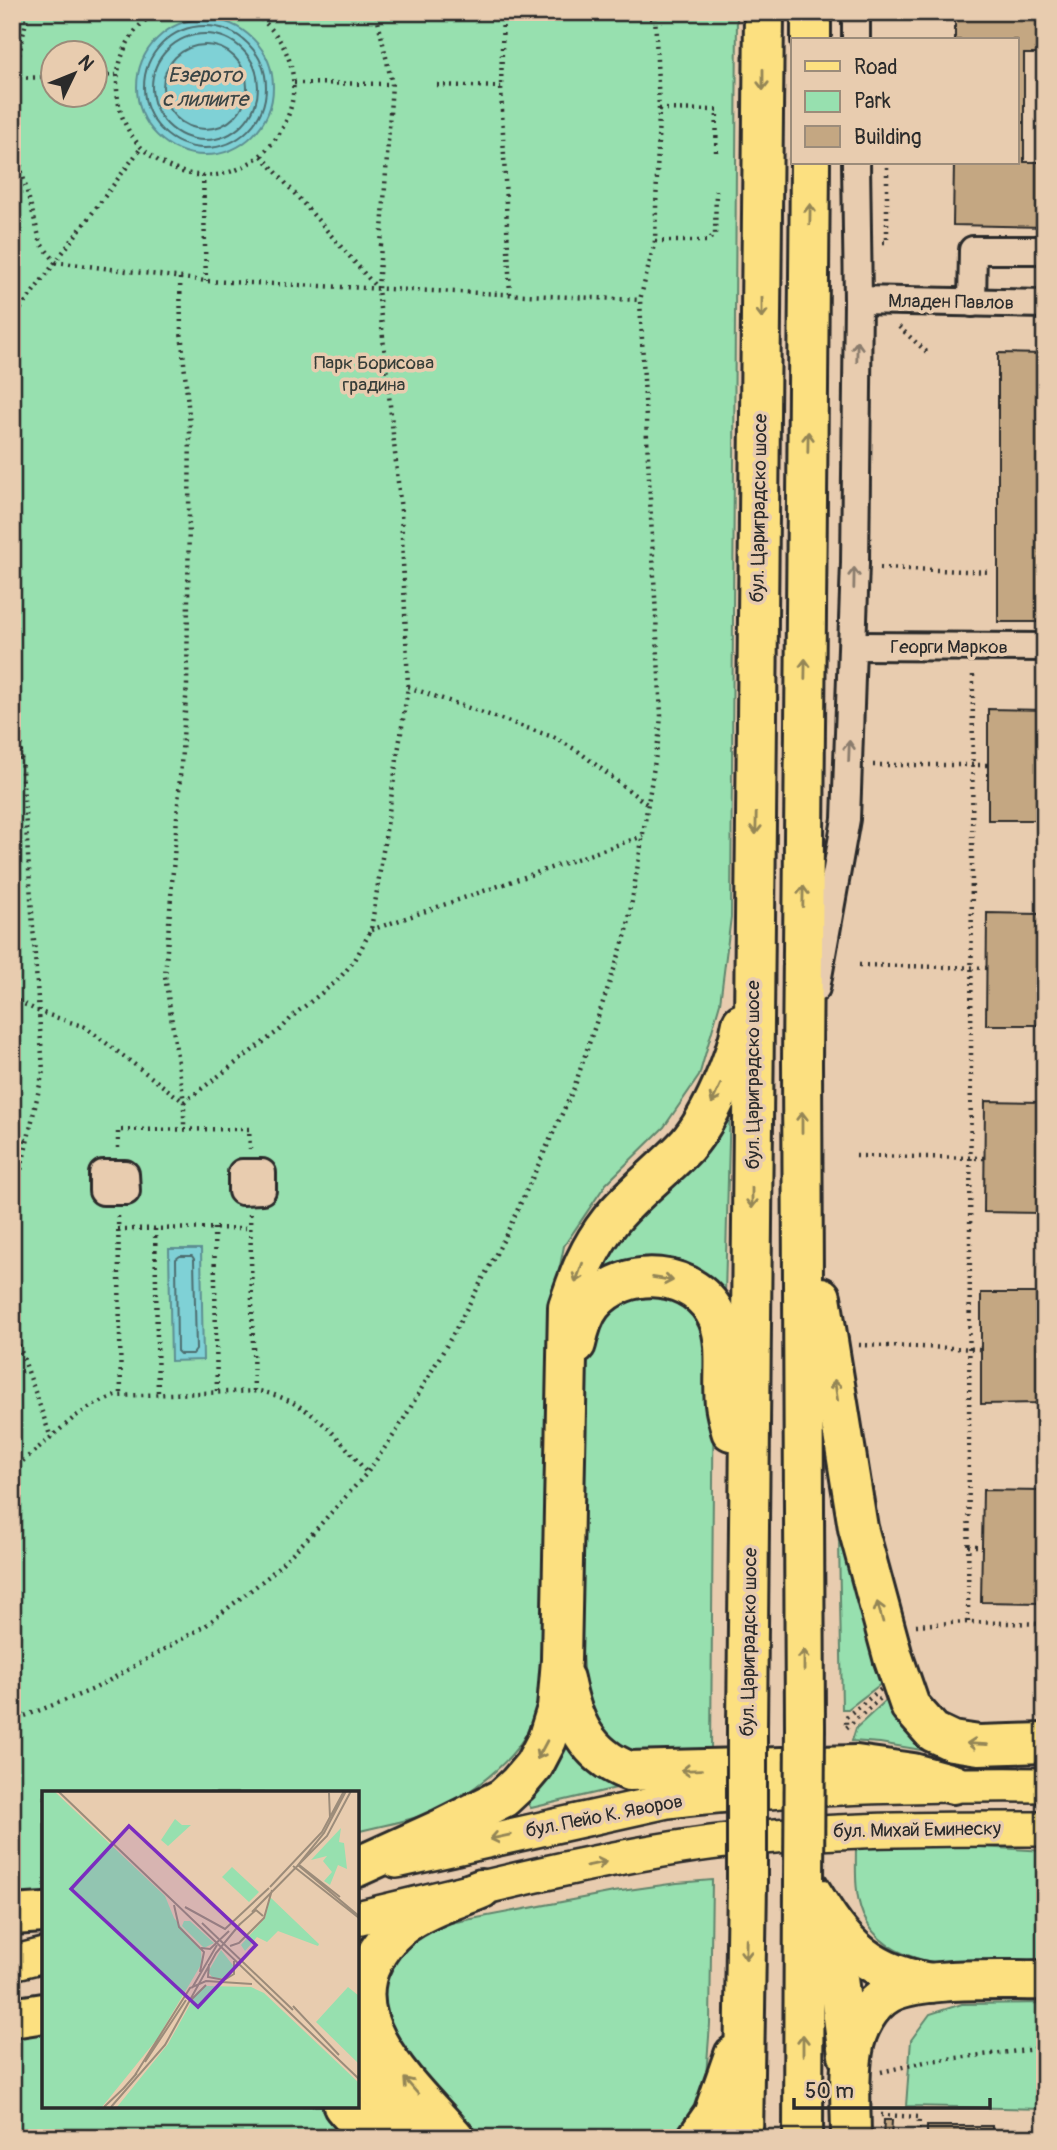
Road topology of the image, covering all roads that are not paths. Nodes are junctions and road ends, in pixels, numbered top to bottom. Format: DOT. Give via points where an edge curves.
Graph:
graph roads {
  1 [pos="764,12"];
  2 [pos="811,12"];
  3 [pos="856,12"];
  4 [pos="811,38"];
  5 [pos="856,38"];
  6 [pos="810,164"];
  7 [pos="856,164"];
  8 [pos="1045,250"];
  9 [pos="858,300"];
  10 [pos="972,303"];
  11 [pos="1045,304"];
  12 [pos="853,646"];
  13 [pos="1045,647"];
  14 [pos="753,958"];
  15 [pos="802,1063"];
  16 [pos="802,1182"];
  17 [pos="565,1387"];
  18 [pos="751,1521"];
  19 [pos="561,1660"];
  20 [pos="1045,1743"];
  21 [pos="953,1784"];
  22 [pos="1045,1784"];
  23 [pos="1045,1829"];
  24 [pos="359,1867"];
  25 [pos="359,1868"];
  26 [pos="804,1881"];
  27 [pos="481,1889"];
  28 [pos="42,1913"];
  29 [pos="12,1915"];
  30 [pos="359,1918"];
  31 [pos="831,1925"];
  32 [pos="42,1956"];
  33 [pos="12,1963"];
  34 [pos="1045,1980"];
  35 [pos="932,1983"];
  36 [pos="42,2006"];
  37 [pos="42,2013"];
  38 [pos="12,2016"];
  39 [pos="745,2023"];
  40 [pos="359,2066"];
  41 [pos="860,2074"];
  42 [pos="345,2108"];
  43 [pos="860,2126"];
  44 [pos="371,2138"];
  45 [pos="419,2138"];
  46 [pos="456,2138"];
  47 [pos="697,2138"];
  48 [pos="743,2138"];
  49 [pos="803,2138"];
  1 -- 14 [label="highway, бул. Цариградско шосе, one-way"];
  2 -- 4 [label="highway"];
  3 -- 5 [label="street"];
  15 -- 6 [label="highway, one-way"];
  7 -- 9 [label="street"];
  8 -- 10 [label="street" via="973,250"];
  9 -- 10 [label="street, Младен Павлов"];
  12 -- 9 [label="street, one-way"];
  10 -- 11 [label="street, Младен Павлов"];
  12 -- 13 [label="street, Георги Марков"];
  15 -- 12 [label="street, one-way" via="846,819"];
  14 -- 17 [label="highway, one-way" via="741,1030 707,1113 689,1142 611,1219 581,1266 568,1307"];
  14 -- 18 [label="highway, бул. Цариградско шосе, one-way"];
  16 -- 15 [label="highway, one-way"];
  20 -- 16 [label="highway, one-way" via="952,1741 933,1731 910,1706 858,1528"];
  26 -- 16 [label="highway, one-way, bridge"];
  17 -- 18 [label="highway, one-way" via="580,1328 592,1305 607,1290 623,1281 659,1277 691,1288 712,1307 719,1321 725,1404"];
  17 -- 19 [label="highway"];
  18 -- 39 [label="highway, бул. Цариградско шосе, one-way, bridge"];
  21 -- 19 [label="highway, one-way" via="856,1765 629,1771 615,1766 589,1744 570,1711"];
  19 -- 24 [label="highway, one-way" via="557,1709 547,1740 518,1784 503,1798"];
  21 -- 22 [label="main road"];
  21 -- 25 [label="main road, бул. Пейо К. Яворов, one-way" via="668,1801"];
  27 -- 23 [label="main road, бул. Михай Еминеску, one-way" via="647,1853 789,1835 885,1828"];
  26 -- 31 [label="highway"];
  49 -- 26 [label="highway, one-way"];
  27 -- 30 [label="main road"];
  46 -- 27 [label="highway, one-way" via="383,2054 370,2031 364,1987 378,1950 399,1927"];
  28 -- 29 [label="highway"];
  31 -- 35 [label="highway" via="870,1963 904,1978"];
  31 -- 41 [label="highway"];
  32 -- 33 [label="main road"];
  34 -- 35 [label="highway"];
  35 -- 41 [label="highway" via="888,1994 867,2015 853,2050"];
  36 -- 38 [label="main road"];
  37 -- 38 [label="highway"];
  39 -- 47 [label="highway" via="713,2115"];
  39 -- 48 [label="highway, бул. Цариградско шосе"];
  40 -- 45 [label="highway"];
  41 -- 43 [label="highway"];
  42 -- 44 [label="highway"];
}
